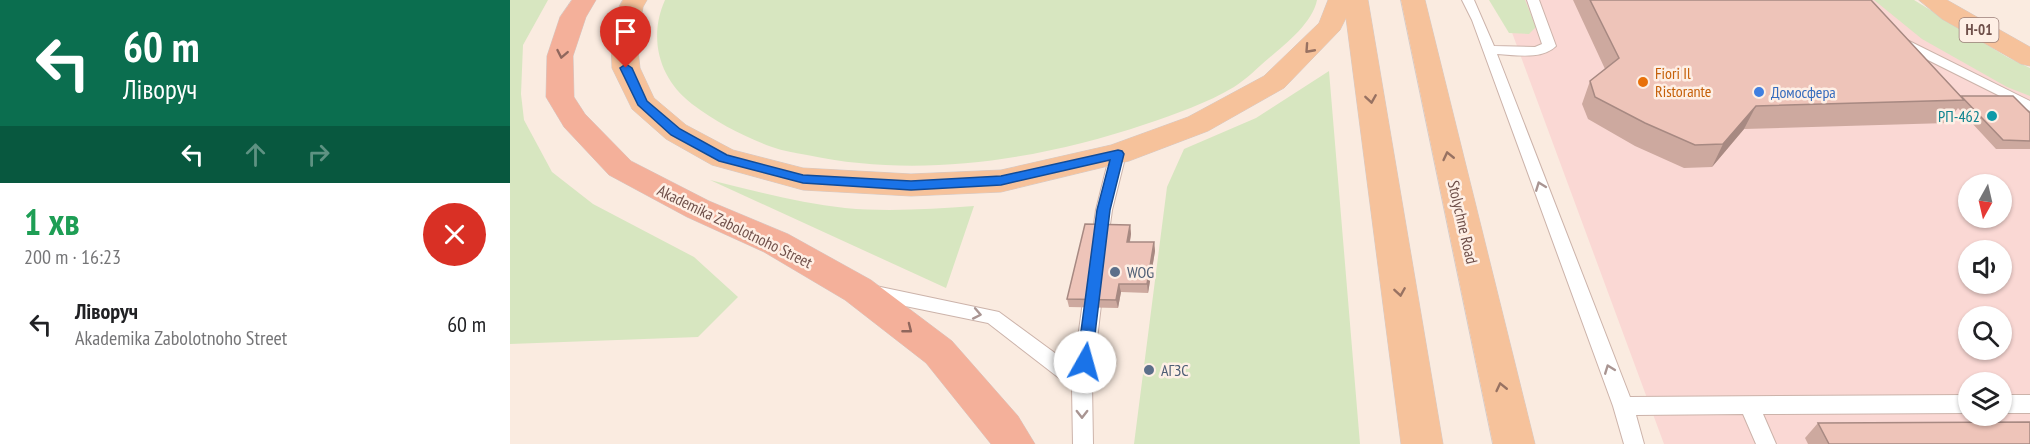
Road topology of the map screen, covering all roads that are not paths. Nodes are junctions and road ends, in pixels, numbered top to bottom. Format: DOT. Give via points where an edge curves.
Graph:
graph roads {
  1 [pos="584,0"];
  2 [pos="635,0"];
  3 [pos="1340,0"];
  4 [pos="1356,0"];
  5 [pos="1413,0"];
  6 [pos="1468,0"];
  7 [pos="1533,0"];
  8 [pos="1931,0"];
  9 [pos="1883,29"];
  10 [pos="1489,50"];
  11 [pos="2030,57"];
  12 [pos="2030,107"];
  13 [pos="1118,154"];
  14 [pos="858,290"];
  15 [pos="1082,384"];
  16 [pos="1958,404"];
  17 [pos="2012,404"];
  18 [pos="2030,404"];
  19 [pos="1623,406"];
  20 [pos="1749,406"];
  21 [pos="1014,444"];
  22 [pos="1083,444"];
  23 [pos="1422,444"];
  24 [pos="1514,444"];
  25 [pos="1634,444"];
  26 [pos="1766,444"];
  1 -- 14 [label="highway, Akademika Zabolotnoho Street, one-way" via="573,17 560,56 560,97 589,136 620,168 698,209 776,243"];
  2 -- 13 [label="main road" via="624,42 626,68 642,103 676,132 723,158 803,179 911,185 1001,181"];
  3 -- 13 [label="main road, one-way" via="1331,25 1274,81 1198,124"];
  4 -- 23 [label="main road, one-way"];
  24 -- 5 [label="main road, Stolychne Road, one-way"];
  6 -- 10 [label="lane"];
  7 -- 10 [label="lane" via="1549,46 1537,51"];
  8 -- 11 [label="main road, Н-01"];
  9 -- 12 [label="lane"];
  19 -- 10 [label="lane, one-way"];
  13 -- 15 [label="lane" via="1104,210"];
  14 -- 15 [label="lane, one-way" via="993,317"];
  14 -- 21 [label="highway, Akademika Zabolotnoho Street, one-way" via="939,352"];
  15 -- 22 [label="lane, one-way"];
  16 -- 20 [label="lane"];
  17 -- 18 [label="lane"];
  19 -- 20 [label="lane"];
  19 -- 25 [label="lane"];
  20 -- 26 [label="lane"];
}
